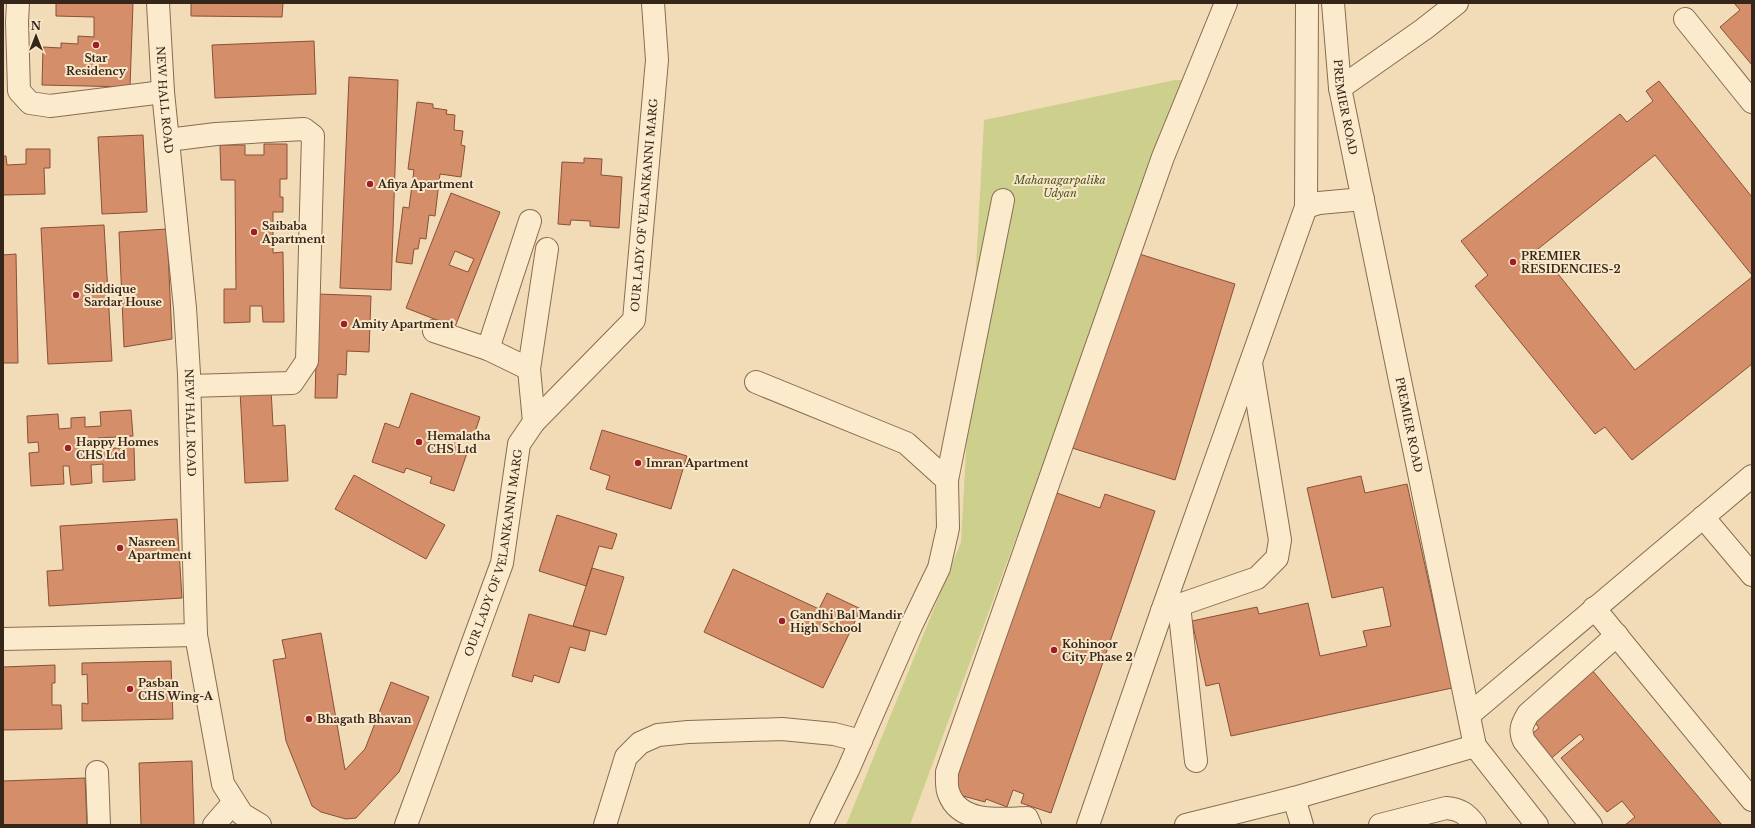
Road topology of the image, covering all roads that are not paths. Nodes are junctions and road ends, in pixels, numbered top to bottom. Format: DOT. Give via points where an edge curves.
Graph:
graph roads {
  1 [pos="18,3"];
  2 [pos="158,3"];
  3 [pos="653,3"];
  4 [pos="1226,3"];
  5 [pos="1307,3"];
  6 [pos="1333,3"];
  7 [pos="1457,3"];
  8 [pos="1686,19"];
  9 [pos="1340,88"];
  10 [pos="163,92"];
  11 [pos="1752,102"];
  12 [pos="168,140"];
  13 [pos="1363,199"];
  14 [pos="1003,200"];
  15 [pos="1306,207"];
  16 [pos="530,221"];
  17 [pos="547,249"];
  18 [pos="434,331"];
  19 [pos="488,350"];
  20 [pos="1250,362"];
  21 [pos="529,368"];
  22 [pos="756,382"];
  23 [pos="190,386"];
  24 [pos="534,422"];
  25 [pos="1752,476"];
  26 [pos="947,480"];
  27 [pos="1703,517"];
  28 [pos="1752,575"];
  29 [pos="1171,608"];
  30 [pos="1594,608"];
  31 [pos="196,635"];
  32 [pos="1617,635"];
  33 [pos="3,639"];
  34 [pos="1470,714"];
  35 [pos="861,741"];
  36 [pos="1475,746"];
  37 [pos="1196,761"];
  38 [pos="97,772"];
  39 [pos="1294,798"];
  40 [pos="1752,800"];
  41 [pos="234,802"];
  42 [pos="99,825"];
  43 [pos="214,825"];
  44 [pos="260,825"];
  45 [pos="406,825"];
  46 [pos="606,825"];
  47 [pos="821,825"];
  48 [pos="1030,825"];
  49 [pos="1088,825"];
  50 [pos="1186,825"];
  51 [pos="1302,825"];
  52 [pos="1380,825"];
  53 [pos="1475,825"];
  54 [pos="1536,825"];
  55 [pos="1591,825"];
  1 -- 10 [label="street" via="20,91 30,103 50,106"];
  2 -- 10 [label="street, NEW HALL ROAD"];
  3 -- 24 [label="street, OUR LADY OF VELANKANNI MARG" via="657,60 634,320"];
  4 -- 48 [label="street" via="1163,157 947,772 948,793 955,807 970,815 1027,818"];
  5 -- 15 [label="street"];
  6 -- 9 [label="street, PREMIER ROAD"];
  7 -- 9 [label="street" via="1424,30"];
  8 -- 11 [label="street"];
  9 -- 13 [label="street, PREMIER ROAD"];
  10 -- 12 [label="street, NEW HALL ROAD"];
  12 -- 23 [label="street, NEW HALL ROAD"];
  12 -- 23 [label="street" via="216,134 304,130 313,136 307,361 292,383"];
  13 -- 15 [label="street" via="1319,203"];
  13 -- 34 [label="street, PREMIER ROAD"];
  14 -- 26 [label="street"];
  15 -- 20 [label="street"];
  16 -- 19 [label="street"];
  17 -- 21 [label="street"];
  18 -- 19 [label="street"];
  19 -- 21 [label="street"];
  20 -- 29 [label="street"];
  20 -- 29 [label="street" via="1280,540 1277,558 1257,578"];
  21 -- 24 [label="street"];
  22 -- 26 [label="street" via="906,443"];
  23 -- 31 [label="street, NEW HALL ROAD"];
  24 -- 45 [label="street, OUR LADY OF VELANKANNI MARG" via="520,444 502,563"];
  25 -- 27 [label="street"];
  26 -- 35 [label="street" via="948,528 939,568"];
  27 -- 28 [label="street"];
  27 -- 30 [label="street"];
  29 -- 37 [label="street"];
  29 -- 49 [label="street"];
  30 -- 32 [label="street"];
  30 -- 34 [label="street"];
  31 -- 33 [label="street"];
  31 -- 41 [label="street, NEW HALL ROAD" via="223,784"];
  32 -- 40 [label="street"];
  32 -- 55 [label="street" via="1528,714 1522,723 1520,733"];
  34 -- 36 [label="street, PREMIER ROAD"];
  35 -- 46 [label="street" via="834,734 782,730 658,735 640,743 626,757"];
  35 -- 47 [label="street"];
  36 -- 39 [label="street"];
  36 -- 54 [label="street, PREMIER ROAD"];
  38 -- 42 [label="street"];
  39 -- 50 [label="street"];
  39 -- 51 [label="street"];
  41 -- 43 [label="street"];
  41 -- 44 [label="street, NEW HALL ROAD" via="242,814"];
  52 -- 53 [label="street" via="1446,808 1457,808 1468,815"];
}
